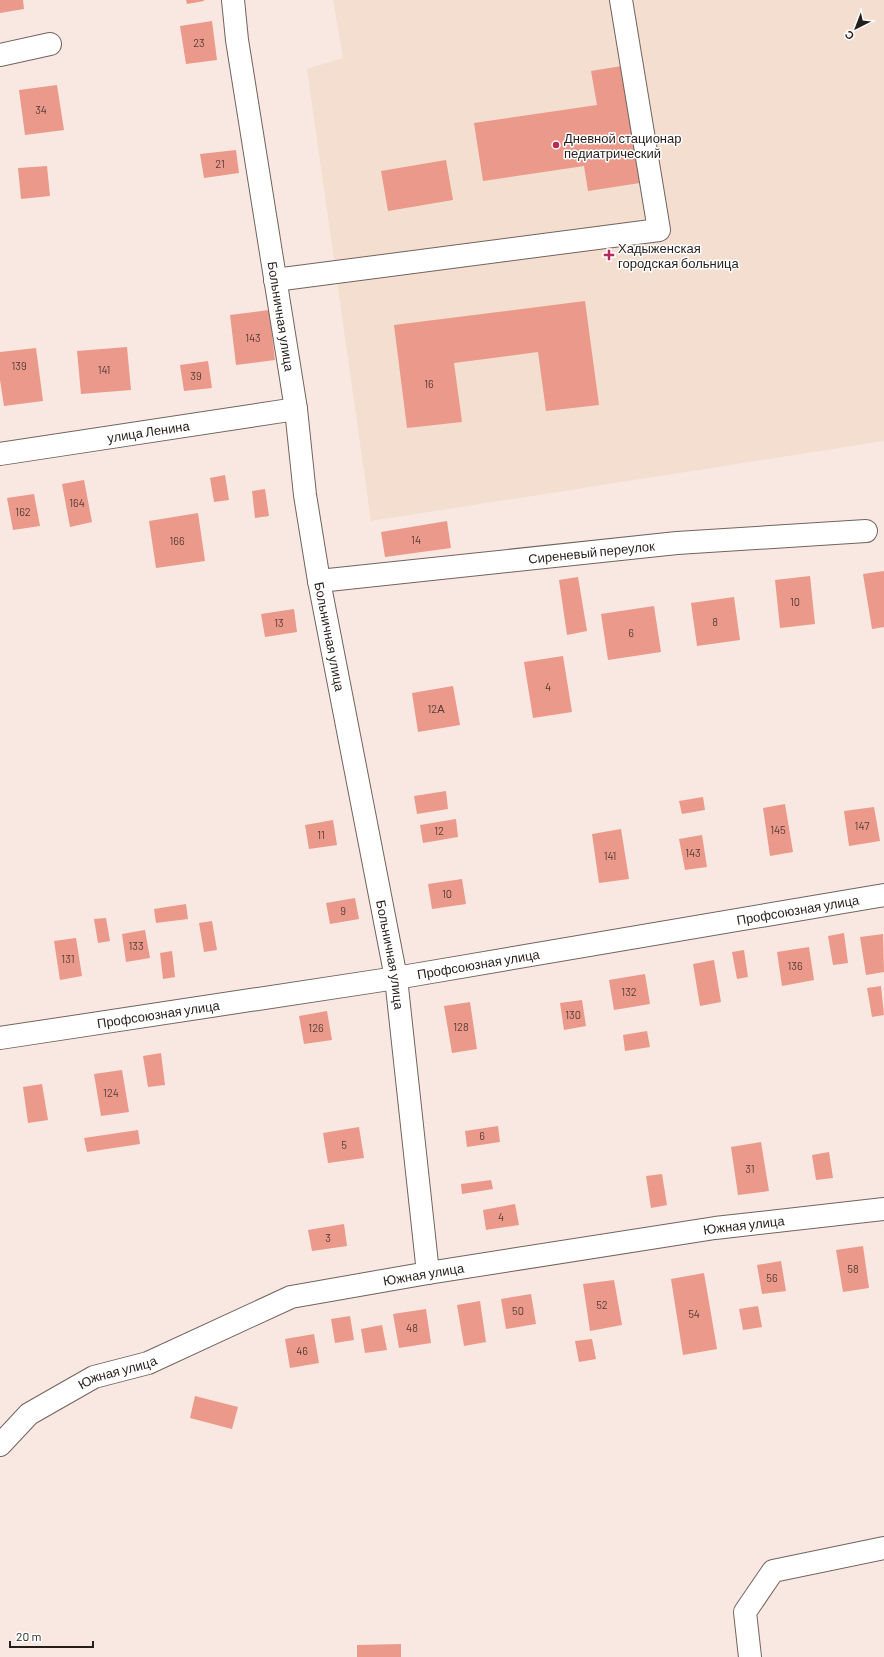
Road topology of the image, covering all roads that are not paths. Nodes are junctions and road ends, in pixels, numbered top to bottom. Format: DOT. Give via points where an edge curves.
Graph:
graph roads {
  1 [pos="233,0"];
  2 [pos="621,0"];
  3 [pos="50,44"];
  4 [pos="0,55"];
  5 [pos="275,280"];
  6 [pos="296,409"];
  7 [pos="0,454"];
  8 [pos="866,531"];
  9 [pos="319,581"];
  10 [pos="884,895"];
  11 [pos="396,978"];
  12 [pos="0,1038"];
  13 [pos="884,1209"];
  14 [pos="428,1273"];
  15 [pos="0,1445"];
  16 [pos="884,1548"];
  17 [pos="750,1657"];
  1 -- 5 [label="street, Больничная улица"];
  2 -- 5 [label="street" via="659,230"];
  3 -- 4 [label="street"];
  5 -- 6 [label="street, Больничная улица"];
  6 -- 7 [label="street, улица Ленина"];
  6 -- 9 [label="street, Больничная улица" via="305,495"];
  8 -- 9 [label="street, Сиреневый переулок" via="677,542"];
  9 -- 11 [label="street, Больничная улица"];
  10 -- 11 [label="street, Профсоюзная улица"];
  11 -- 12 [label="street, Профсоюзная улица"];
  11 -- 14 [label="street, Больничная улица"];
  13 -- 14 [label="street, Южная улица" via="714,1228"];
  14 -- 15 [label="street, Южная улица" via="290,1297 148,1362 94,1377 29,1414"];
  16 -- 17 [label="street" via="773,1571 745,1612"];
}
